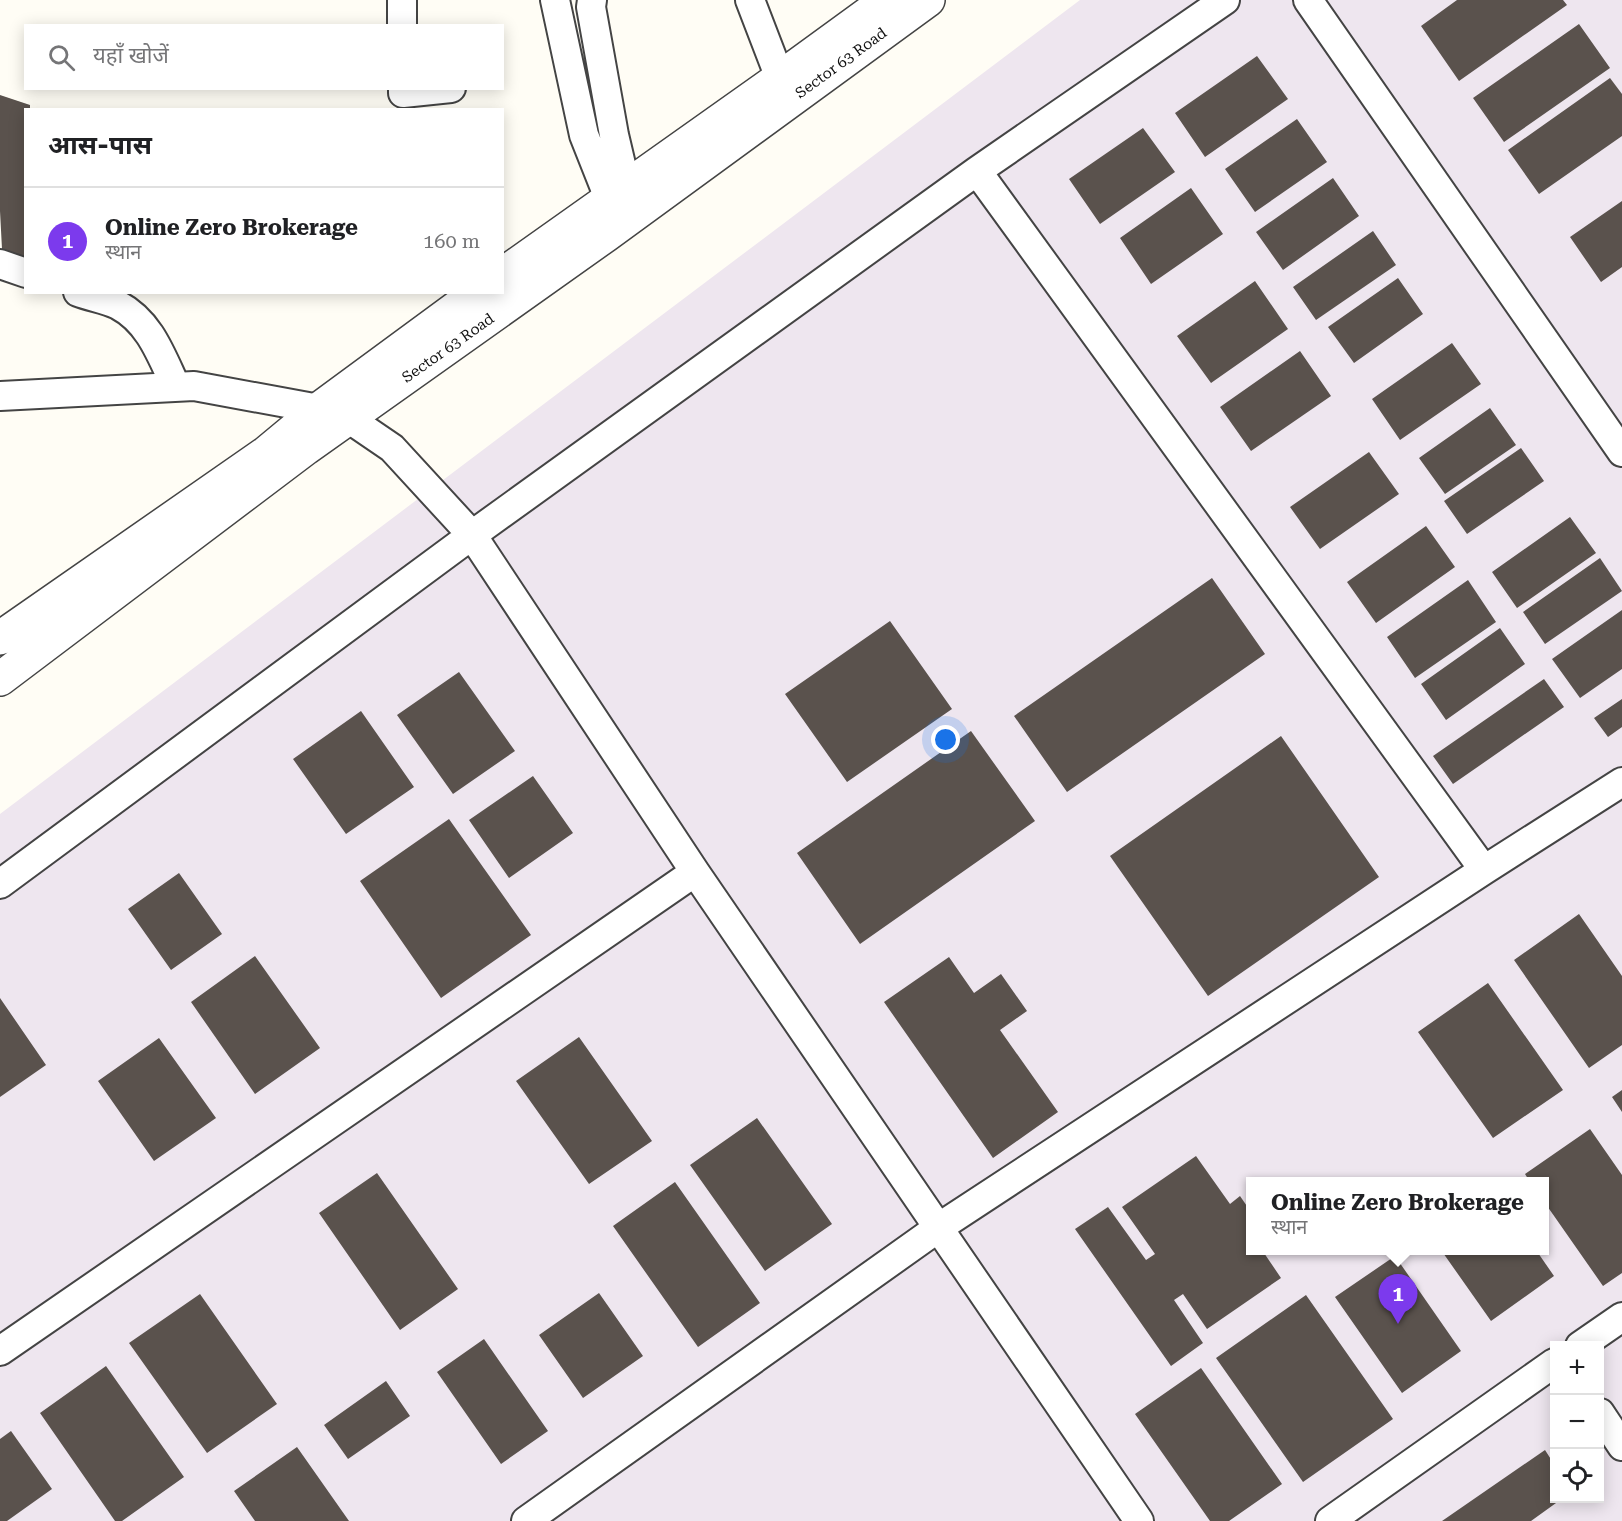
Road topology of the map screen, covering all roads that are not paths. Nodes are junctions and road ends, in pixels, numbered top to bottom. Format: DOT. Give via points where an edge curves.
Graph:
graph roads {
  1 [pos="402,0"];
  2 [pos="555,0"];
  3 [pos="592,0"];
  4 [pos="750,0"];
  5 [pos="887,0"];
  6 [pos="928,0"];
  7 [pos="1225,0"];
  8 [pos="1308,0"];
  9 [pos="402,24"];
  10 [pos="780,78"];
  11 [pos="978,171"];
  12 [pos="625,198"];
  13 [pos="0,264"];
  14 [pos="24,272"];
  15 [pos="504,274"];
  16 [pos="504,288"];
  17 [pos="84,294"];
  18 [pos="476,294"];
  19 [pos="496,294"];
  20 [pos="176,387"];
  21 [pos="0,396"];
  22 [pos="334,414"];
  23 [pos="1622,452"];
  24 [pos="472,535"];
  25 [pos="0,638"];
  26 [pos="0,679"];
  27 [pos="1622,782"];
  28 [pos="1484,870"];
  29 [pos="695,872"];
  30 [pos="0,884"];
  31 [pos="938,1228"];
  32 [pos="1622,1317"];
  33 [pos="1587,1341"];
  34 [pos="0,1351"];
  35 [pos="1550,1366"];
  36 [pos="1604,1420"];
  37 [pos="1622,1446"];
  38 [pos="526,1521"];
  39 [pos="1139,1521"];
  40 [pos="1330,1521"];
  1 -- 9 [label="street"];
  2 -- 12 [label="street" via="584,135"];
  3 -- 12 [label="street"];
  4 -- 10 [label="street"];
  5 -- 10 [label="street, Sector 63 Road"];
  6 -- 12 [label="street, Sector 63 Road"];
  7 -- 11 [label="street"];
  8 -- 23 [label="street"];
  10 -- 12 [label="street, Sector 63 Road"];
  11 -- 24 [label="street"];
  11 -- 28 [label="street"];
  12 -- 15 [label="street, Sector 63 Road"];
  12 -- 16 [label="street, Sector 63 Road"];
  13 -- 14 [label="street"];
  17 -- 20 [label="street" via="135,316 149,331"];
  18 -- 22 [label="street, Sector 63 Road"];
  19 -- 22 [label="street, Sector 63 Road"];
  20 -- 21 [label="street"];
  20 -- 22 [label="street" via="195,386"];
  22 -- 24 [label="street" via="392,448"];
  22 -- 25 [label="street, Sector 63 Road" via="266,453"];
  22 -- 26 [label="street, Sector 63 Road" via="306,448"];
  24 -- 29 [label="street"];
  24 -- 30 [label="street"];
  27 -- 28 [label="street"];
  28 -- 31 [label="street"];
  29 -- 31 [label="street"];
  29 -- 34 [label="street"];
  31 -- 38 [label="street"];
  31 -- 39 [label="street"];
  32 -- 33 [label="street"];
  35 -- 40 [label="street"];
  36 -- 37 [label="street"];
}
